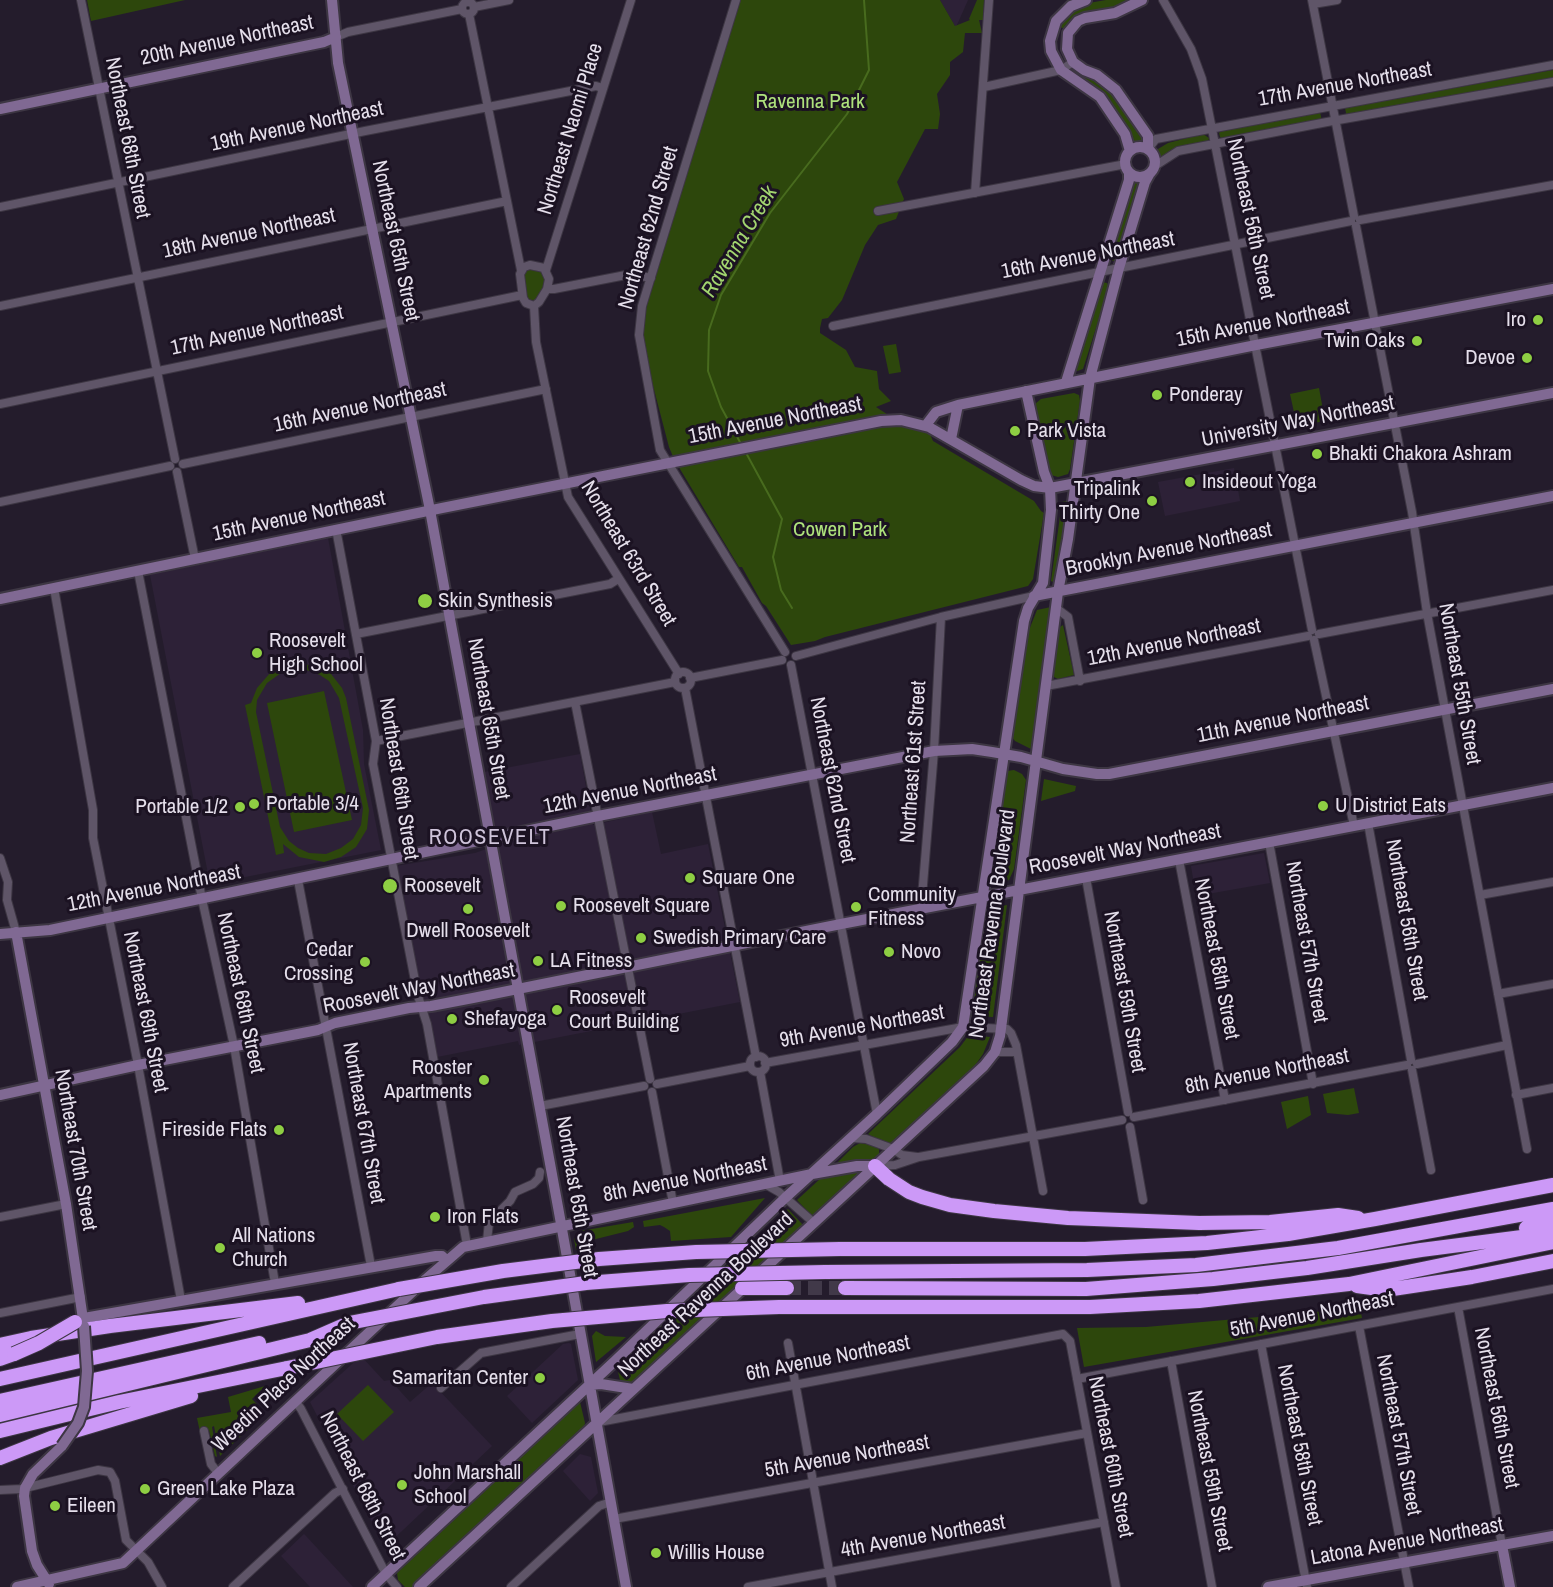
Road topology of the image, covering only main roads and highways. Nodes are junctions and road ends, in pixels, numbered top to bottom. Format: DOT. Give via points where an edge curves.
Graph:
graph roads {
  1 [pos="332,0"];
  2 [pos="1086,0"];
  3 [pos="1142,0"];
  4 [pos="336,37"];
  5 [pos="0,109"];
  6 [pos="1148,149"];
  7 [pos="1130,151"];
  8 [pos="1127,168"];
  9 [pos="1153,169"];
  10 [pos="1553,289"];
  11 [pos="1090,378"];
  12 [pos="1066,382"];
  13 [pos="1026,391"];
  14 [pos="1553,393"];
  15 [pos="958,405"];
  16 [pos="926,425"];
  17 [pos="951,438"];
  18 [pos="1075,484"];
  19 [pos="1050,488"];
  20 [pos="1553,496"];
  21 [pos="430,510"];
  22 [pos="1058,592"];
  23 [pos="1034,596"];
  24 [pos="0,599"];
  25 [pos="1553,688"];
  26 [pos="1003,753"];
  27 [pos="1021,757"];
  28 [pos="1036,761"];
  29 [pos="1553,788"];
  30 [pos="490,839"];
  31 [pos="1018,890"];
  32 [pos="982,897"];
  33 [pos="16,932"];
  34 [pos="0,934"];
  35 [pos="519,989"];
  36 [pos="44,1085"];
  37 [pos="0,1095"];
  38 [pos="875,1166"];
  39 [pos="812,1174"];
  40 [pos="1553,1180"];
  41 [pos="1553,1185"];
  42 [pos="1510,1193"];
  43 [pos="1553,1209"];
  44 [pos="1375,1219"];
  45 [pos="1553,1223"];
  46 [pos="562,1225"];
  47 [pos="1553,1233"];
  48 [pos="1553,1242"];
  49 [pos="464,1247"];
  50 [pos="1421,1250"];
  51 [pos="414,1260"];
  52 [pos="446,1260"];
  53 [pos="1553,1261"];
  54 [pos="434,1271"];
  55 [pos="1348,1284"];
  56 [pos="742,1288"];
  57 [pos="787,1288"];
  58 [pos="845,1288"];
  59 [pos="356,1295"];
  60 [pos="349,1323"];
  61 [pos="81,1324"];
  62 [pos="0,1344"];
  63 [pos="0,1359"];
  64 [pos="615,1361"];
  65 [pos="270,1372"];
  66 [pos="0,1379"];
  67 [pos="590,1385"];
  68 [pos="627,1389"];
  69 [pos="0,1401"];
  70 [pos="0,1415"];
  71 [pos="597,1422"];
  72 [pos="0,1431"];
  73 [pos="56,1442"];
  74 [pos="0,1458"];
  75 [pos="1553,1536"];
  76 [pos="1502,1545"];
  77 [pos="49,1584"];
  78 [pos="1307,1584"];
  79 [pos="17,1587"];
  80 [pos="372,1587"];
  81 [pos="419,1587"];
  82 [pos="626,1587"];
  83 [pos="1268,1587"];
  84 [pos="1510,1587"];
  1 -- 4 [label="main road, Northeast 65th Street"];
  2 -- 7 [label="main road" via="1062,12 1052,30 1052,51 1061,70 1100,98 1116,117"];
  3 -- 6 [label="main road" via="1115,13 1078,21 1066,41 1073,62 1108,82 1152,137"];
  4 -- 5 [label="main road, 20th Avenue Northeast"];
  4 -- 21 [label="main road, Northeast 65th Street" via="352,134"];
  6 -- 7 [label="main road"];
  6 -- 9 [label="main road" via="1155,157"];
  7 -- 8 [label="main road"];
  8 -- 9 [label="main road" via="1139,177"];
  8 -- 12 [label="main road" via="1129,180"];
  9 -- 11 [label="main road, Northeast Ravenna Boulevard" via="1145,182 1119,268"];
  10 -- 11 [label="main road, 15th Avenue Northeast"];
  11 -- 12 [label="main road, 15th Avenue Northeast"];
  11 -- 18 [label="main road, Northeast Ravenna Boulevard"];
  12 -- 13 [label="main road, 15th Avenue Northeast"];
  13 -- 15 [label="main road, 15th Avenue Northeast"];
  13 -- 19 [label="main road, Northeast Ravenna Boulevard"];
  14 -- 18 [label="main road, University Way Northeast"];
  15 -- 16 [label="main road, 15th Avenue Northeast" via="936,412"];
  15 -- 17 [label="main road"];
  16 -- 17 [label="main road"];
  16 -- 21 [label="main road, 15th Avenue Northeast" via="896,420 866,423"];
  17 -- 19 [label="main road" via="1022,480"];
  18 -- 19 [label="main road, University Way Northeast"];
  18 -- 22 [label="main road, Northeast Ravenna Boulevard"];
  19 -- 23 [label="main road, Northeast Ravenna Boulevard" via="1045,573"];
  20 -- 22 [label="main road, Brooklyn Avenue Northeast"];
  21 -- 24 [label="main road, 15th Avenue Northeast"];
  21 -- 30 [label="main road, Northeast 65th Street"];
  22 -- 23 [label="main road, Brooklyn Avenue Northeast"];
  22 -- 28 [label="main road, Northeast Ravenna Boulevard"];
  23 -- 26 [label="main road, Northeast Ravenna Boulevard" via="1024,621"];
  25 -- 28 [label="main road, 11th Avenue Northeast" via="1109,774 1063,770"];
  26 -- 27 [label="main road, 12th Avenue Northeast"];
  26 -- 30 [label="main road, 12th Avenue Northeast" via="972,749 934,751"];
  26 -- 32 [label="main road, Northeast Ravenna Boulevard"];
  27 -- 28 [label="main road, 11th Avenue Northeast"];
  28 -- 31 [label="main road, Northeast Ravenna Boulevard"];
  29 -- 31 [label="main road, Roosevelt Way Northeast"];
  30 -- 33 [label="main road, 12th Avenue Northeast" via="50,930"];
  30 -- 35 [label="main road, Northeast 65th Street"];
  31 -- 32 [label="main road, Roosevelt Way Northeast"];
  31 -- 38 [label="main road, Northeast Ravenna Boulevard" via="995,1052"];
  32 -- 35 [label="main road, Roosevelt Way Northeast"];
  32 -- 39 [label="main road, Northeast Ravenna Boulevard" via="963,1027 952,1042"];
  33 -- 34 [label="main road, 12th Avenue Northeast"];
  33 -- 36 [label="main road, Northeast 70th Street"];
  35 -- 36 [label="main road, Roosevelt Way Northeast"];
  35 -- 46 [label="main road, Northeast 65th Street"];
  36 -- 37 [label="main road, Roosevelt Way Northeast"];
  36 -- 61 [label="main road, Northeast 70th Street" via="81,1297"];
  38 -- 39 [label="main road, 8th Avenue Northeast"];
  38 -- 44 [label="highway" via="889,1179 922,1197 994,1211 1199,1223 1338,1215"];
  38 -- 56 [label="main road, Northeast Ravenna Boulevard"];
  39 -- 46 [label="main road, 8th Avenue Northeast"];
  39 -- 64 [label="main road, Northeast Ravenna Boulevard"];
  40 -- 42 [label="highway"];
  41 -- 42 [label="highway"];
  42 -- 44 [label="highway"];
  43 -- 60 [label="highway, bridge" via="1338,1248 1196,1264 1087,1270 712,1274 575,1285"];
  44 -- 59 [label="highway, bridge" via="1268,1236 1166,1246 735,1250 619,1257"];
  45 -- 50 [label="highway"];
  46 -- 49 [label="main road, 8th Avenue Northeast"];
  46 -- 67 [label="main road, Northeast 65th Street"];
  47 -- 50 [label="highway"];
  48 -- 55 [label="highway"];
  49 -- 52 [label="main road, Weedin Place Northeast"];
  50 -- 58 [label="highway" via="1265,1274 1086,1288"];
  51 -- 52 [label="main road" via="439,1256"];
  51 -- 54 [label="main road" via="425,1262"];
  51 -- 61 [label="main road" via="181,1300"];
  52 -- 54 [label="main road, Weedin Place Northeast"];
  53 -- 55 [label="highway" via="1386,1290"];
  54 -- 77 [label="main road, Weedin Place Northeast" via="123,1563"];
  55 -- 65 [label="highway, bridge" via="1090,1308 779,1307 667,1311 552,1321 418,1341"];
  56 -- 57 [label="highway"];
  56 -- 68 [label="main road, Northeast Ravenna Boulevard"];
  59 -- 61 [label="highway" via="290,1305"];
  59 -- 66 [label="highway"];
  60 -- 69 [label="highway"];
  60 -- 70 [label="highway" via="310,1340"];
  61 -- 62 [label="highway"];
  61 -- 63 [label="highway, bridge"];
  61 -- 73 [label="main road, Northeast 70th Street, bridge" via="87,1371 84,1407 78,1423"];
  64 -- 67 [label="main road, Northeast Ravenna Boulevard"];
  64 -- 68 [label="main road" via="612,1377"];
  65 -- 72 [label="highway"];
  65 -- 73 [label="highway"];
  67 -- 68 [label="main road"];
  67 -- 71 [label="main road, Northeast 65th Street"];
  67 -- 80 [label="main road, Northeast Ravenna Boulevard"];
  68 -- 71 [label="main road, Northeast Ravenna Boulevard"];
  71 -- 81 [label="main road, Northeast Ravenna Boulevard"];
  71 -- 82 [label="main road, Northeast 65th Street"];
  73 -- 74 [label="highway"];
  73 -- 77 [label="main road, Northeast 70th Street" via="25,1488 24,1507 32,1551"];
  75 -- 76 [label="main road, Latona Avenue Northeast"];
  76 -- 78 [label="main road, Latona Avenue Northeast"];
  76 -- 84 [label="main road, Northeast 56th Street"];
  77 -- 79 [label="main road"];
  78 -- 83 [label="main road, Latona Avenue Northeast"];
}
